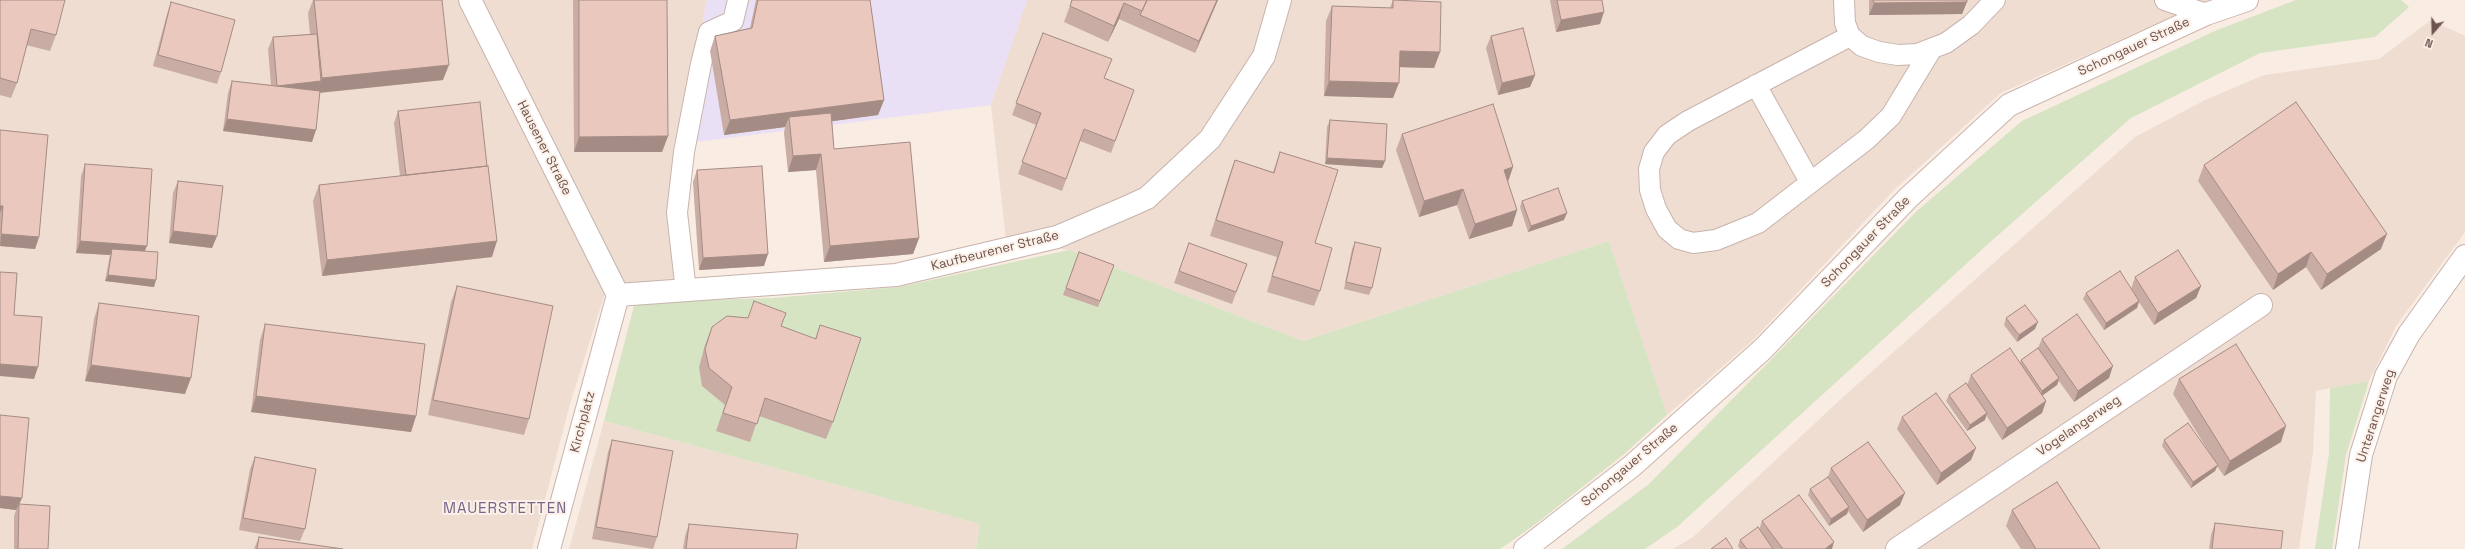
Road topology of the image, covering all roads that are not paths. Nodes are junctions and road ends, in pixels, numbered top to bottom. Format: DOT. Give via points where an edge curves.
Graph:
graph roads {
  1 [pos="470,0"];
  2 [pos="738,0"];
  3 [pos="1280,0"];
  4 [pos="1844,0"];
  5 [pos="1996,0"];
  6 [pos="2166,0"];
  7 [pos="2247,0"];
  8 [pos="2206,14"];
  9 [pos="1850,36"];
  10 [pos="1931,50"];
  11 [pos="1756,85"];
  12 [pos="1810,182"];
  13 [pos="2465,256"];
  14 [pos="686,291"];
  15 [pos="618,295"];
  16 [pos="2261,305"];
  17 [pos="549,549"];
  18 [pos="1525,549"];
  19 [pos="1897,549"];
  20 [pos="2347,549"];
  1 -- 15 [label="street, Hausener Straße"];
  2 -- 14 [label="lane" via="733,21 709,32 686,145 677,212"];
  3 -- 14 [label="street, Kaufbeurener Straße" via="1264,56 1210,139 1147,198 1057,237 896,275"];
  4 -- 9 [label="lane"];
  5 -- 10 [label="lane" via="1958,36"];
  6 -- 8 [label="lane"];
  7 -- 8 [label="street, Schongauer Straße"];
  8 -- 18 [label="street, Schongauer Straße" via="2009,105 1908,198 1763,349 1632,466"];
  9 -- 10 [label="lane" via="1862,46 1879,52 1898,55"];
  9 -- 11 [label="lane"];
  10 -- 12 [label="lane" via="1891,116 1867,139"];
  11 -- 12 [label="lane"];
  11 -- 12 [label="lane" via="1688,121 1667,135 1654,152 1649,169 1650,190 1656,209 1667,229 1679,239 1693,243 1716,240 1758,223"];
  13 -- 20 [label="street, Unterangerweg" via="2409,334 2386,376 2361,455"];
  14 -- 15 [label="street, Kaufbeurener Straße"];
  15 -- 17 [label="street, Kirchplatz"];
  16 -- 19 [label="street, Vogelangerweg"];
}
